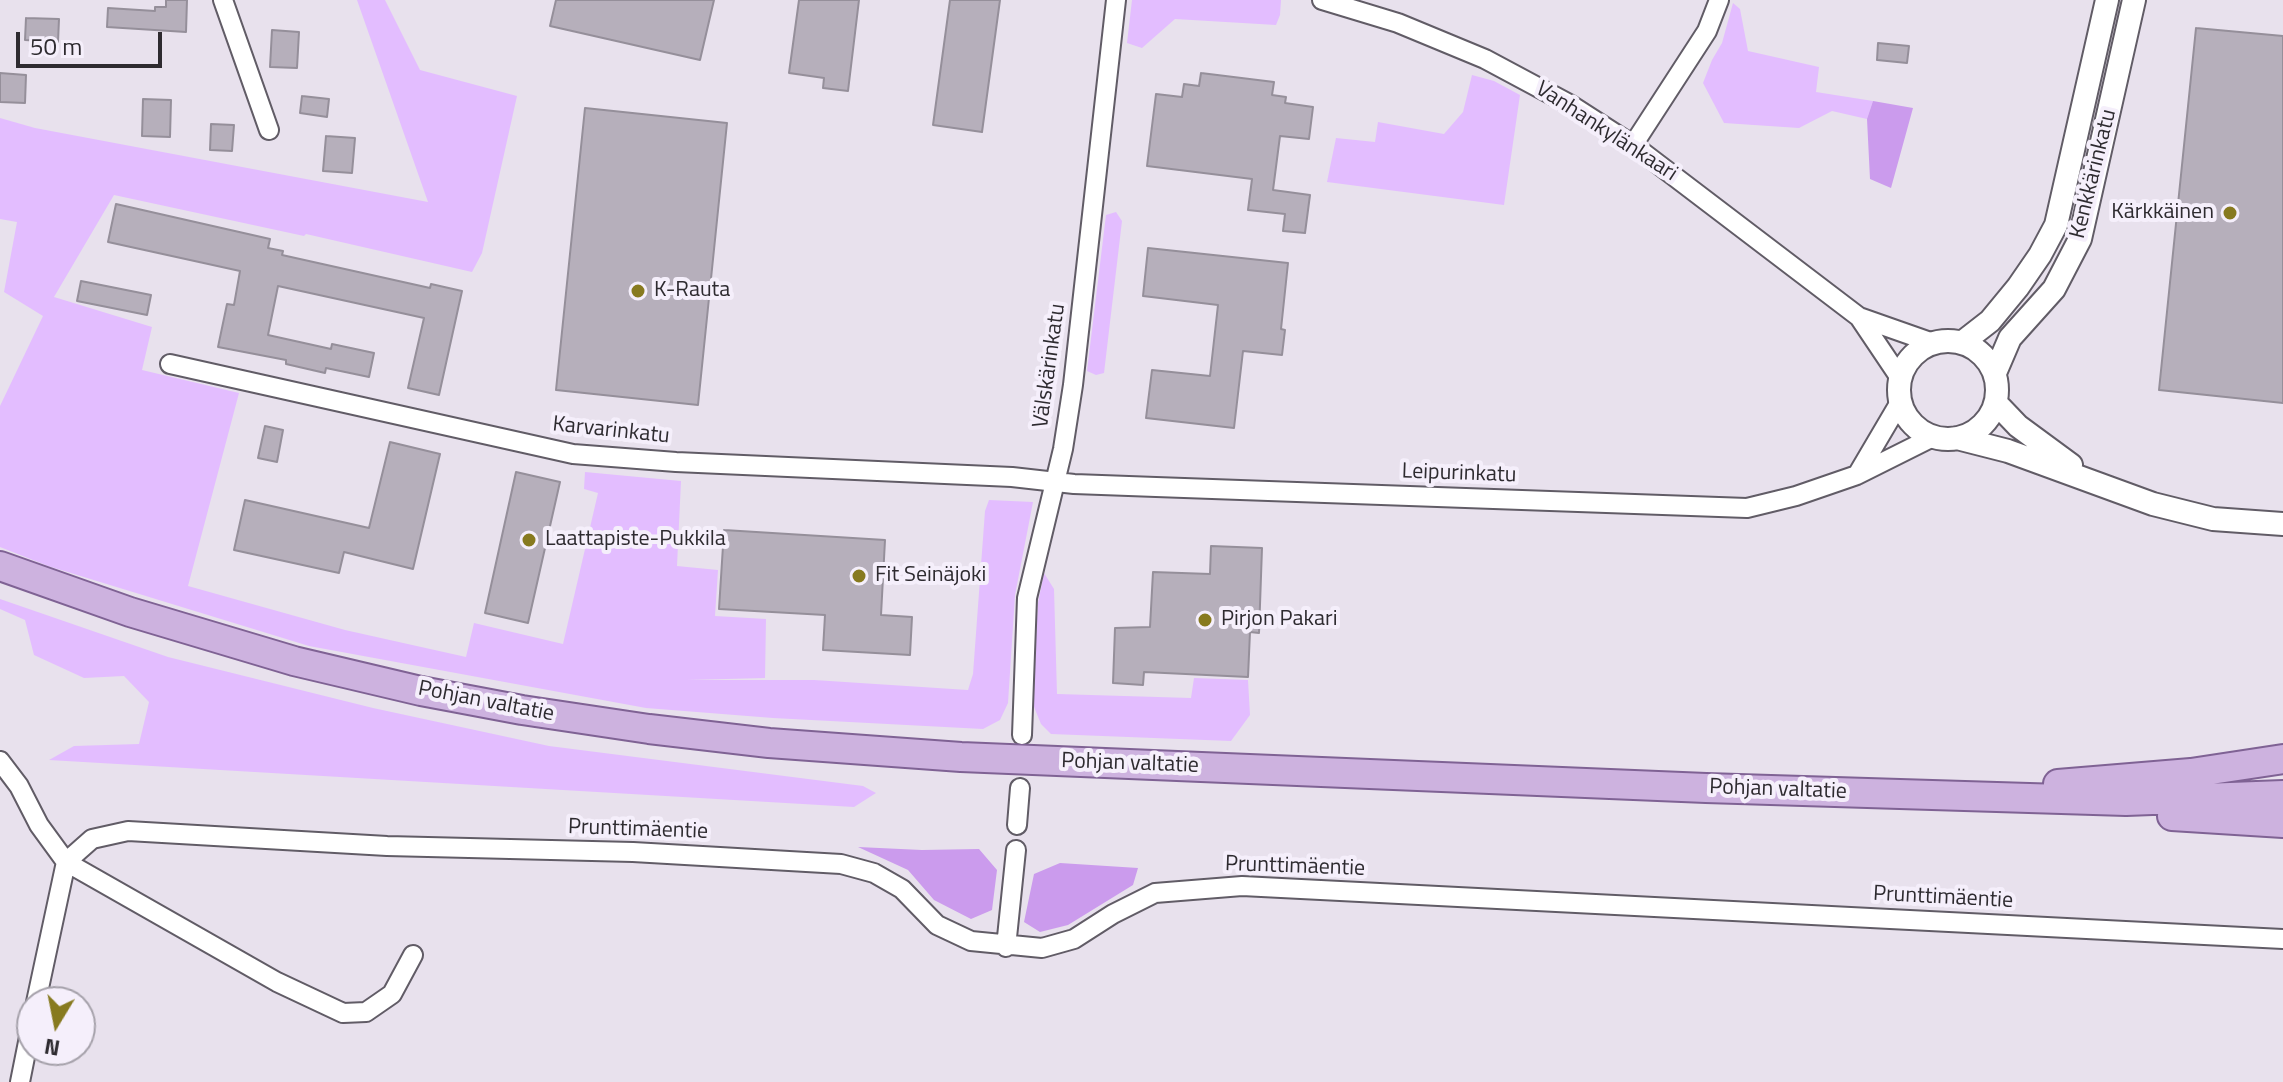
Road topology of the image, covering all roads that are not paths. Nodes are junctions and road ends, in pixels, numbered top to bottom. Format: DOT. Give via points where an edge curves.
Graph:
graph roads {
  1 [pos="223,0"];
  2 [pos="1116,0"];
  3 [pos="1322,0"];
  4 [pos="1719,0"];
  5 [pos="2107,0"];
  6 [pos="2134,0"];
  7 [pos="269,130"];
  8 [pos="1633,145"];
  9 [pos="1859,317"];
  10 [pos="1963,342"];
  11 [pos="1933,343"];
  12 [pos="170,364"];
  13 [pos="1995,373"];
  14 [pos="1900,378"];
  15 [pos="1900,402"];
  16 [pos="1996,403"];
  17 [pos="1933,437"];
  18 [pos="1957,438"];
  19 [pos="1857,475"];
  20 [pos="2091,479"];
  21 [pos="1055,482"];
  22 [pos="2283,524"];
  23 [pos="0,566"];
  24 [pos="1022,735"];
  25 [pos="2283,759"];
  26 [pos="0,761"];
  27 [pos="1020,788"];
  28 [pos="2283,795"];
  29 [pos="1979,797"];
  30 [pos="2283,823"];
  31 [pos="1017,825"];
  32 [pos="1016,850"];
  33 [pos="66,862"];
  34 [pos="2283,939"];
  35 [pos="1006,947"];
  36 [pos="413,955"];
  37 [pos="39,986"];
  1 -- 7 [label="street"];
  2 -- 21 [label="street, Välskärinkatu" via="1073,385"];
  3 -- 8 [label="street, Vanhankylänkaari" via="1398,23 1485,59"];
  4 -- 8 [label="street" via="1707,31"];
  5 -- 10 [label="street, Kenkkärinkatu" via="2056,225 2018,287 1990,321"];
  6 -- 13 [label="street, Kenkkärinkatu" via="2080,239 2054,289 2010,338"];
  8 -- 9 [label="street, Vanhankylänkaari"];
  9 -- 11 [label="street, Vanhankylänkaari"];
  9 -- 14 [label="street, Vanhankylänkaari"];
  10 -- 11 [label="street"];
  10 -- 13 [label="street" via="1977,349"];
  11 -- 14 [label="street" via="1912,356"];
  12 -- 21 [label="street, Karvarinkatu" via="573,454"];
  13 -- 16 [label="street"];
  14 -- 15 [label="street"];
  15 -- 17 [label="street" via="1918,429"];
  15 -- 19 [label="street"];
  16 -- 18 [label="street" via="1982,426"];
  16 -- 20 [label="street" via="2018,426"];
  17 -- 18 [label="street"];
  17 -- 19 [label="street, Leipurinkatu"];
  18 -- 20 [label="street"];
  19 -- 21 [label="street, Leipurinkatu" via="1747,508"];
  20 -- 22 [label="street" via="2153,504 2213,519"];
  21 -- 24 [label="street, Välskärinkatu" via="1027,598"];
  23 -- 29 [label="main road, Pohjan valtatie" via="294,661 435,693 649,729 961,757"];
  25 -- 29 [label="main road" via="2191,773 2022,787"];
  26 -- 33 [label="street"];
  27 -- 31 [label="street"];
  28 -- 29 [label="main road, Pohjan valtatie" via="2126,801"];
  29 -- 30 [label="main road"];
  32 -- 35 [label="street"];
  33 -- 35 [label="street, Prunttimäentie" via="92,839 128,831 841,864 874,873 902,889 937,925 971,941"];
  33 -- 36 [label="street" via="277,982 343,1013 366,1012 392,994"];
  33 -- 37 [label="street"];
  34 -- 35 [label="street, Prunttimäentie" via="1242,886 1155,893 1074,939 1042,948"];
}
